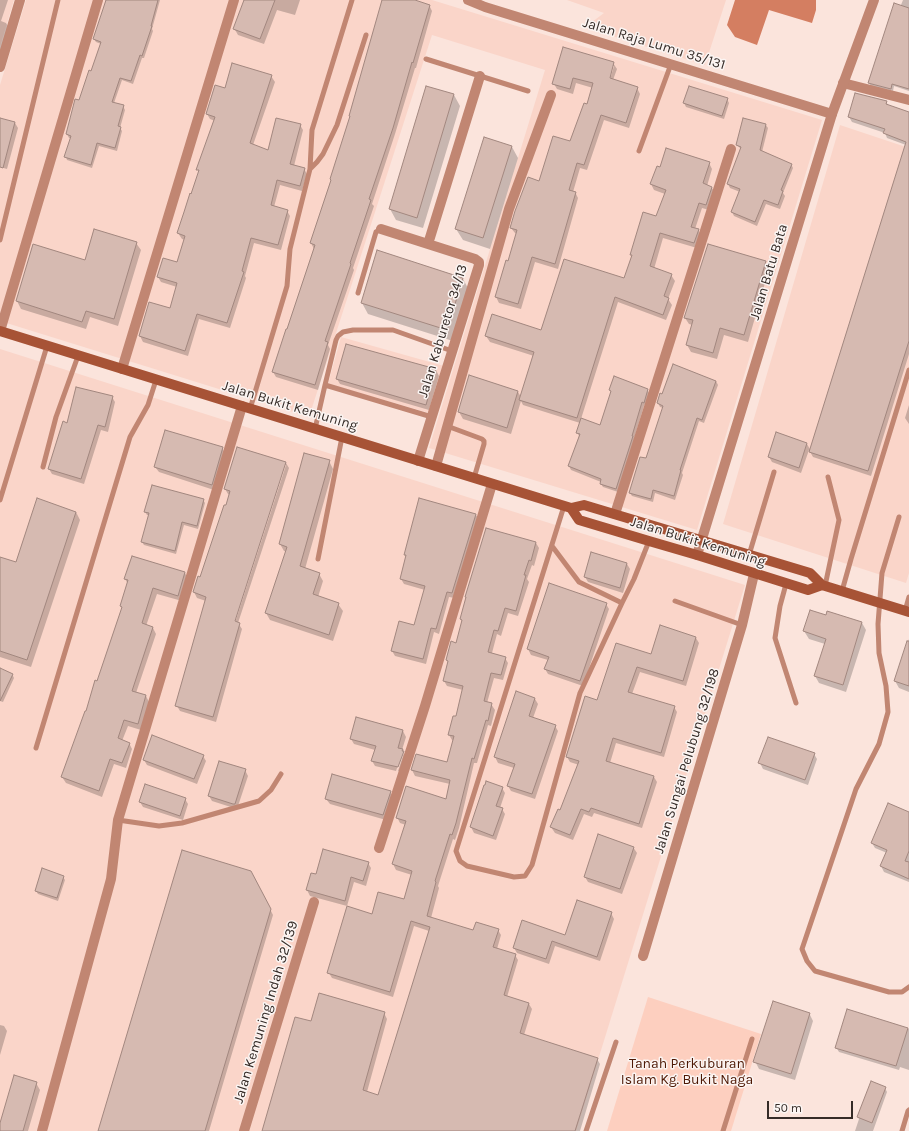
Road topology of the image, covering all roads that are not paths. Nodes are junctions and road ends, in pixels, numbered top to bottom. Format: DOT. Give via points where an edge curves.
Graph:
graph roads {
  1 [pos="20,0"];
  2 [pos="58,0"];
  3 [pos="98,0"];
  4 [pos="234,0"];
  5 [pos="352,0"];
  6 [pos="468,0"];
  7 [pos="874,0"];
  8 [pos="487,2"];
  9 [pos="366,35"];
  10 [pos="426,59"];
  11 [pos="671,64"];
  12 [pos="0,67"];
  13 [pos="480,76"];
  14 [pos="843,83"];
  15 [pos="528,91"];
  16 [pos="551,95"];
  17 [pos="909,100"];
  18 [pos="832,114"];
  19 [pos="731,149"];
  20 [pos="639,152"];
  21 [pos="310,169"];
  22 [pos="381,229"];
  23 [pos="0,240"];
  24 [pos="428,244"];
  25 [pos="358,294"];
  26 [pos="0,331"];
  27 [pos="47,346"];
  28 [pos="452,351"];
  29 [pos="78,356"];
  30 [pos="122,369"];
  31 [pos="909,370"];
  32 [pos="156,380"];
  33 [pos="325,385"];
  34 [pos="246,408"];
  35 [pos="432,417"];
  36 [pos="447,426"];
  37 [pos="315,429"];
  38 [pos="342,437"];
  39 [pos="418,461"];
  40 [pos="436,466"];
  41 [pos="44,468"];
  42 [pos="774,472"];
  43 [pos="828,477"];
  44 [pos="474,478"];
  45 [pos="492,484"];
  46 [pos="0,500"];
  47 [pos="568,507"];
  48 [pos="615,514"];
  49 [pos="899,517"];
  50 [pos="649,541"];
  51 [pos="702,541"];
  52 [pos="552,546"];
  53 [pos="749,554"];
  54 [pos="697,555"];
  55 [pos="318,560"];
  56 [pos="754,574"];
  57 [pos="786,584"];
  58 [pos="823,586"];
  59 [pos="842,591"];
  60 [pos="909,597"];
  61 [pos="675,601"];
  62 [pos="622,603"];
  63 [pos="879,603"];
  64 [pos="907,611"];
  65 [pos="742,625"];
  66 [pos="796,703"];
  67 [pos="36,748"];
  68 [pos="281,774"];
  69 [pos="118,820"];
  70 [pos="379,848"];
  71 [pos="314,902"];
  72 [pos="644,956"];
  73 [pos="909,987"];
  74 [pos="752,1040"];
  75 [pos="616,1042"];
  76 [pos="909,1110"];
  77 [pos="42,1131"];
  78 [pos="244,1131"];
  79 [pos="586,1131"];
  80 [pos="723,1131"];
  81 [pos="902,1131"];
  1 -- 12 [label="street"];
  2 -- 23 [label="lane"];
  3 -- 26 [label="street"];
  4 -- 30 [label="street"];
  5 -- 21 [label="lane" via="312,130"];
  6 -- 8 [label="street, Jalan Raja Lumu 35/131"];
  7 -- 14 [label="street, Jalan Batu Bata"];
  8 -- 11 [label="street, Jalan Raja Lumu 35/131"];
  9 -- 21 [label="lane" via="337,125 323,154"];
  10 -- 13 [label="lane"];
  11 -- 18 [label="street, Jalan Raja Lumu 35/131"];
  11 -- 20 [label="lane"];
  13 -- 15 [label="lane"];
  13 -- 24 [label="street"];
  14 -- 17 [label="street"];
  14 -- 18 [label="street, Jalan Batu Bata"];
  16 -- 36 [label="street" via="509,210"];
  18 -- 51 [label="street, Jalan Batu Bata"];
  19 -- 48 [label="street"];
  21 -- 34 [label="lane" via="290,249 287,286"];
  22 -- 24 [label="street, Jalan Kaburetor 34/13"];
  22 -- 25 [label="lane" via="376,232"];
  24 -- 28 [label="street, Jalan Kaburetor 34/13" via="479,262"];
  26 -- 27 [label="main road, Jalan Bukit Kemuning"];
  27 -- 29 [label="main road, Jalan Bukit Kemuning"];
  27 -- 46 [label="lane"];
  28 -- 33 [label="lane" via="393,330 344,332 336,340"];
  28 -- 35 [label="street, Jalan Kaburetor 34/13"];
  29 -- 30 [label="main road, Jalan Bukit Kemuning"];
  29 -- 41 [label="lane" via="56,417"];
  30 -- 32 [label="main road, Jalan Bukit Kemuning"];
  31 -- 59 [label="lane"];
  32 -- 34 [label="main road, Jalan Bukit Kemuning"];
  32 -- 67 [label="lane" via="148,405 130,437"];
  33 -- 35 [label="lane"];
  33 -- 37 [label="lane"];
  34 -- 37 [label="main road, Jalan Bukit Kemuning"];
  34 -- 69 [label="street"];
  35 -- 39 [label="street, Jalan Kaburetor 34/13"];
  36 -- 40 [label="street"];
  36 -- 44 [label="lane" via="484,441"];
  37 -- 38 [label="main road, Jalan Bukit Kemuning"];
  38 -- 39 [label="main road, Jalan Bukit Kemuning"];
  38 -- 55 [label="lane"];
  39 -- 40 [label="main road, Jalan Bukit Kemuning"];
  40 -- 44 [label="main road, Jalan Bukit Kemuning"];
  42 -- 53 [label="lane"];
  43 -- 58 [label="lane" via="839,520"];
  44 -- 45 [label="main road, Jalan Bukit Kemuning"];
  45 -- 47 [label="main road, Jalan Bukit Kemuning"];
  45 -- 70 [label="street"];
  47 -- 48 [label="main road, Jalan Bukit Kemuning" via="584,505"];
  47 -- 50 [label="main road, Jalan Bukit Kemuning" via="579,520"];
  47 -- 52 [label="lane"];
  48 -- 51 [label="main road, Jalan Bukit Kemuning"];
  49 -- 63 [label="lane" via="882,573"];
  50 -- 54 [label="main road, Jalan Bukit Kemuning"];
  50 -- 62 [label="lane"];
  51 -- 53 [label="main road, Jalan Bukit Kemuning"];
  51 -- 54 [label="street, Jalan Batu Bata"];
  52 -- 62 [label="lane" via="579,582"];
  52 -- 62 [label="lane" via="456,851 460,861 468,866 514,877 525,876 532,865 580,693"];
  53 -- 58 [label="main road, Jalan Bukit Kemuning" via="810,573"];
  54 -- 56 [label="main road, Jalan Bukit Kemuning"];
  56 -- 57 [label="main road, Jalan Bukit Kemuning"];
  56 -- 65 [label="street, Jalan Sungai Pelubung 32/198"];
  57 -- 58 [label="main road, Jalan Bukit Kemuning" via="808,590"];
  57 -- 66 [label="lane" via="775,638"];
  58 -- 59 [label="main road, Jalan Bukit Kemuning"];
  59 -- 63 [label="main road, Jalan Bukit Kemuning"];
  60 -- 64 [label="lane"];
  61 -- 65 [label="lane"];
  63 -- 64 [label="main road, Jalan Bukit Kemuning"];
  63 -- 73 [label="lane" via="879,653 888,712 879,744 856,789 802,949 815,971 889,992 902,992"];
  65 -- 72 [label="street, Jalan Sungai Pelubung 32/198"];
  68 -- 69 [label="lane" via="271,790 259,801 182,823 159,826"];
  69 -- 77 [label="street" via="112,879"];
  71 -- 78 [label="street, Jalan Kemuning Indah 32/139"];
  74 -- 80 [label="lane"];
  75 -- 79 [label="lane"];
  76 -- 81 [label="lane"];
}
